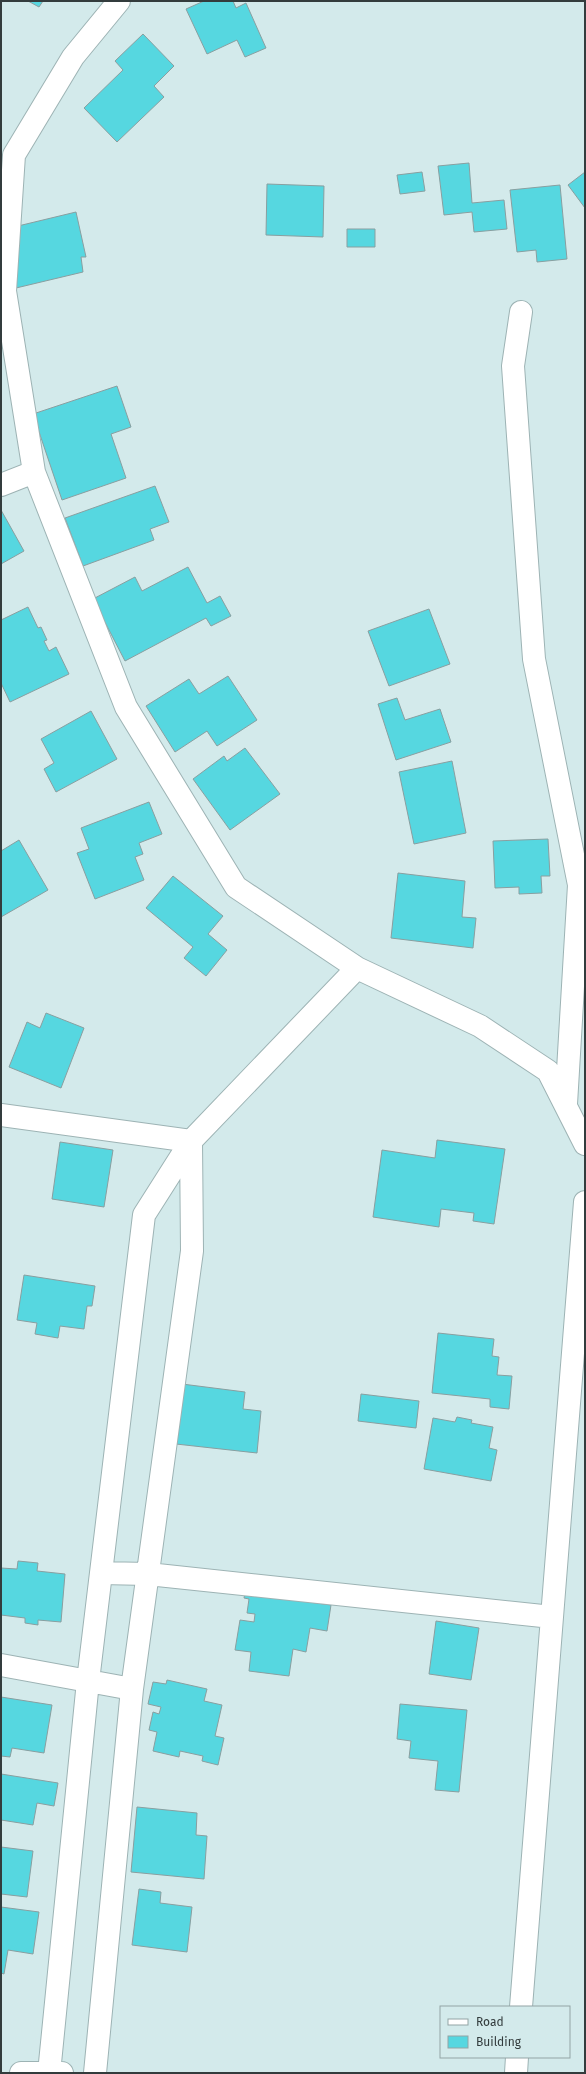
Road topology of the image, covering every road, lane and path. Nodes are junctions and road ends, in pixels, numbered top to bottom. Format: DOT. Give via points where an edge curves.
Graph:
graph roads {
  1 [pos="119,1"];
  2 [pos="521,312"];
  3 [pos="34,472"];
  4 [pos="1,485"];
  5 [pos="357,968"];
  6 [pos="566,1105"];
  7 [pos="1,1115"];
  8 [pos="191,1141"];
  9 [pos="585,1144"];
  10 [pos="585,1202"];
  11 [pos="101,1573"];
  12 [pos="148,1574"];
  13 [pos="552,1617"];
  14 [pos="1,1665"];
  15 [pos="88,1681"];
  16 [pos="132,1689"];
  17 [pos="521,2006"];
  18 [pos="517,2058"];
  19 [pos="22,2073"];
  20 [pos="53,2073"];
  21 [pos="95,2073"];
  22 [pos="516,2073"];
  1 -- 3 [label="street" via="73,57 14,155 5,291"];
  2 -- 6 [label="street" via="513,366 534,659 579,885"];
  3 -- 4 [label="street"];
  3 -- 5 [label="street" via="126,707 236,887"];
  5 -- 6 [label="street" via="480,1026 548,1071"];
  5 -- 8 [label="street"];
  6 -- 9 [label="street"];
  7 -- 8 [label="street"];
  8 -- 11 [label="street" via="144,1215"];
  8 -- 12 [label="street" via="192,1251"];
  10 -- 13 [label="street"];
  11 -- 12 [label="street"];
  11 -- 15 [label="street"];
  12 -- 13 [label="street"];
  12 -- 16 [label="street"];
  13 -- 17 [label="street"];
  14 -- 15 [label="street"];
  15 -- 16 [label="street"];
  15 -- 20 [label="street"];
  16 -- 21 [label="street"];
  18 -- 22 [label="street"];
  19 -- 20 [label="street"];
}
